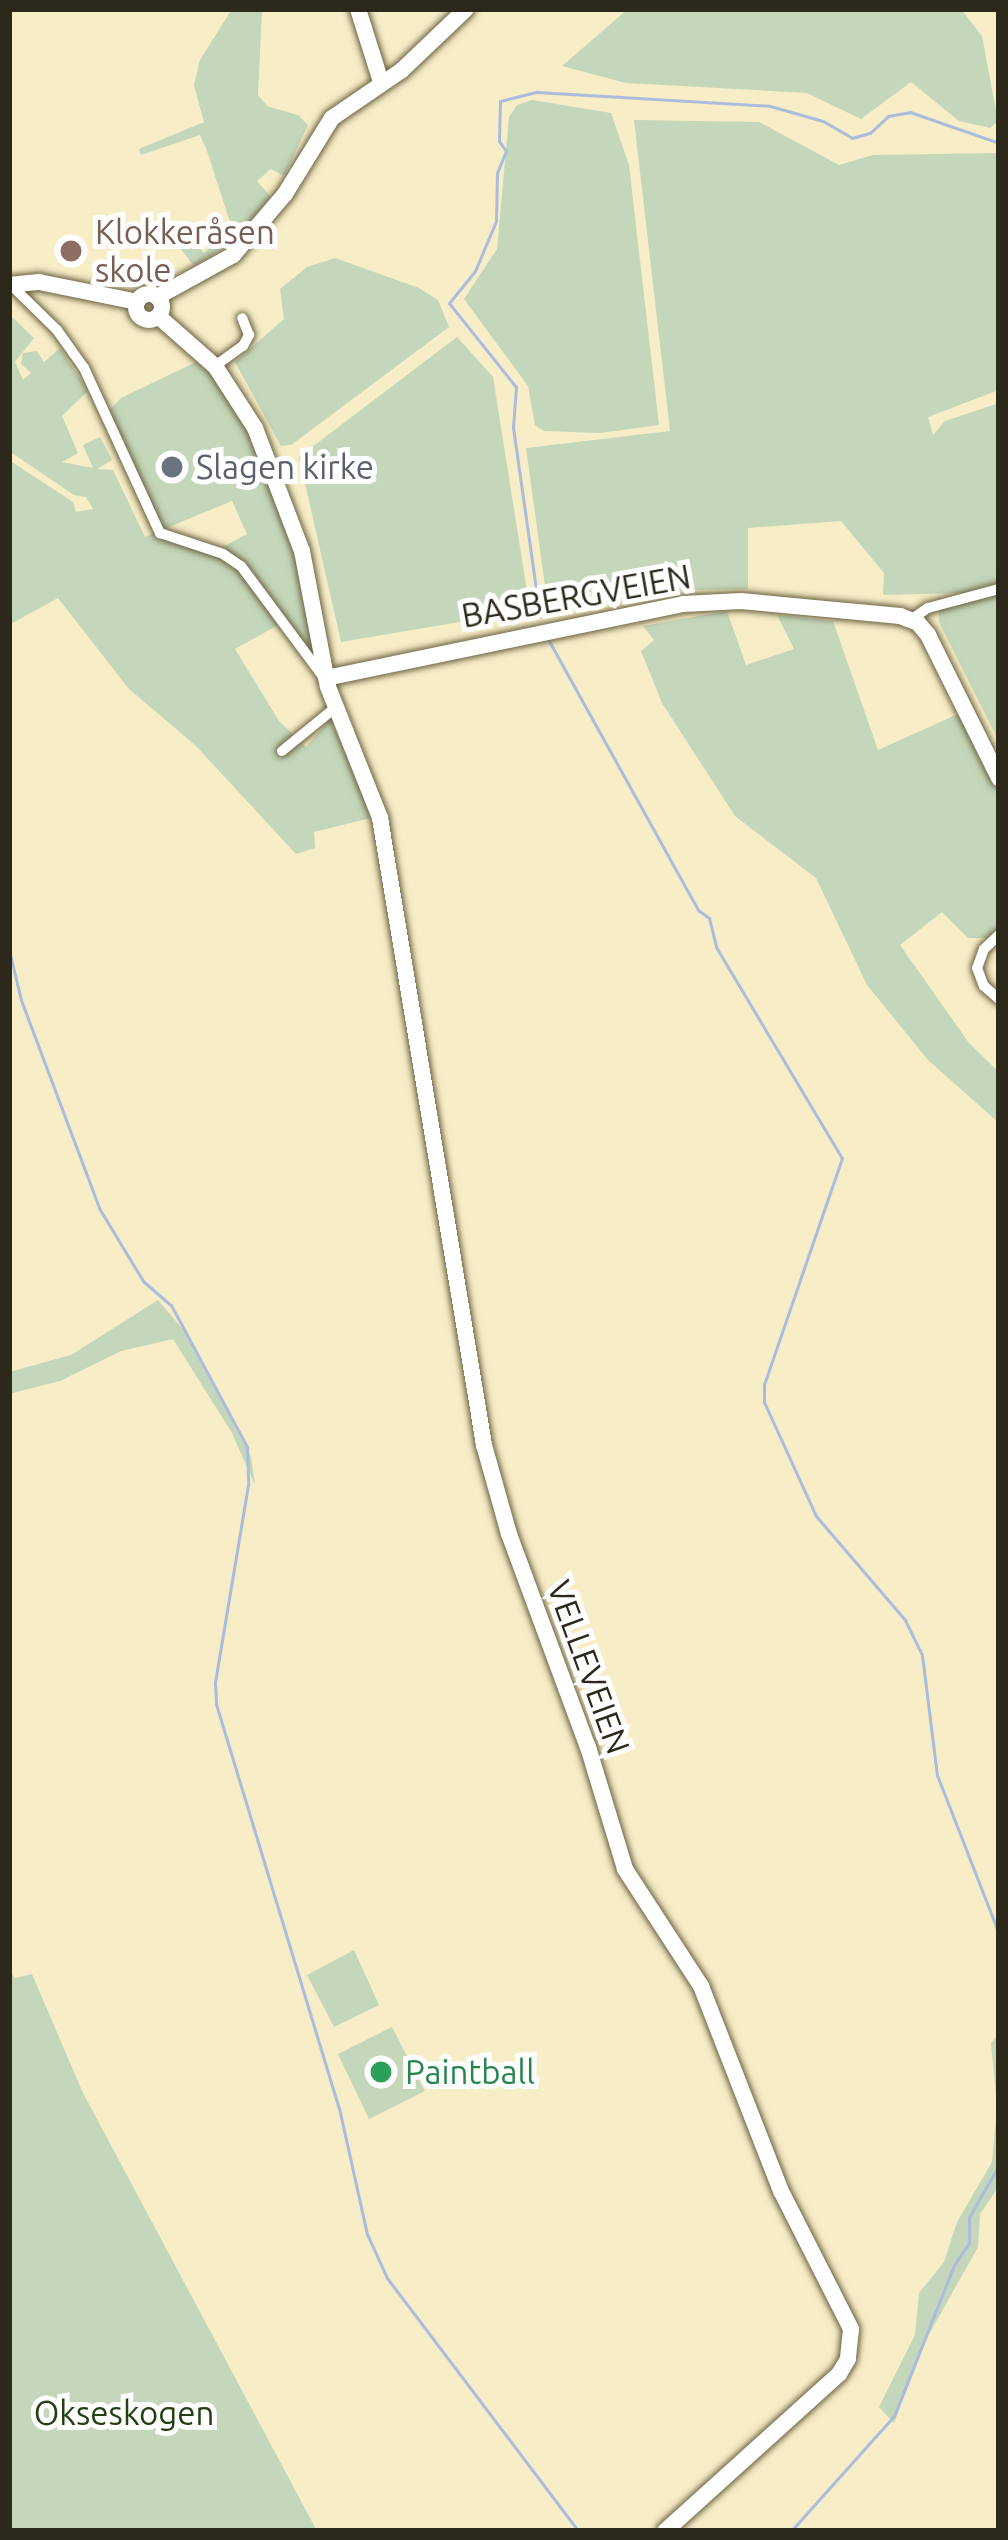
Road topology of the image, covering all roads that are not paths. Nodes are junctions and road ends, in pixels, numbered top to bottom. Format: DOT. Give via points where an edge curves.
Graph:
graph roads {
  1 [pos="358,9"];
  2 [pos="466,9"];
  3 [pos="381,82"];
  4 [pos="10,284"];
  5 [pos="157,307"];
  6 [pos="242,318"];
  7 [pos="214,366"];
  8 [pos="999,590"];
  9 [pos="912,619"];
  10 [pos="326,678"];
  11 [pos="336,707"];
  12 [pos="282,751"];
  13 [pos="999,778"];
  14 [pos="999,935"];
  15 [pos="999,999"];
  16 [pos="665,2531"];
  1 -- 3 [label="main road"];
  2 -- 3 [label="main road"];
  3 -- 5 [label="main road" via="332,118 285,194 233,255"];
  4 -- 5 [label="main road" via="39,282 136,302 144,295"];
  4 -- 10 [label="street, VELLEVEIEN" via="84,368 163,536 241,566"];
  5 -- 7 [label="main road, VELLEVEIEN"];
  6 -- 7 [label="street" via="249,335 243,346"];
  7 -- 10 [label="main road, VELLEVEIEN" via="255,428 290,514"];
  8 -- 9 [label="street, BASBERGVEIEN"];
  9 -- 10 [label="main road, BASBERGVEIEN" via="741,601 683,604"];
  9 -- 13 [label="main road" via="932,643"];
  10 -- 11 [label="main road, VELLEVEIEN"];
  11 -- 12 [label="street"];
  11 -- 16 [label="main road, VELLEVEIEN" via="384,836 497,1499 625,1869 701,1986 781,2191 851,2329 839,2374"];
  14 -- 15 [label="street" via="977,968"];
}
